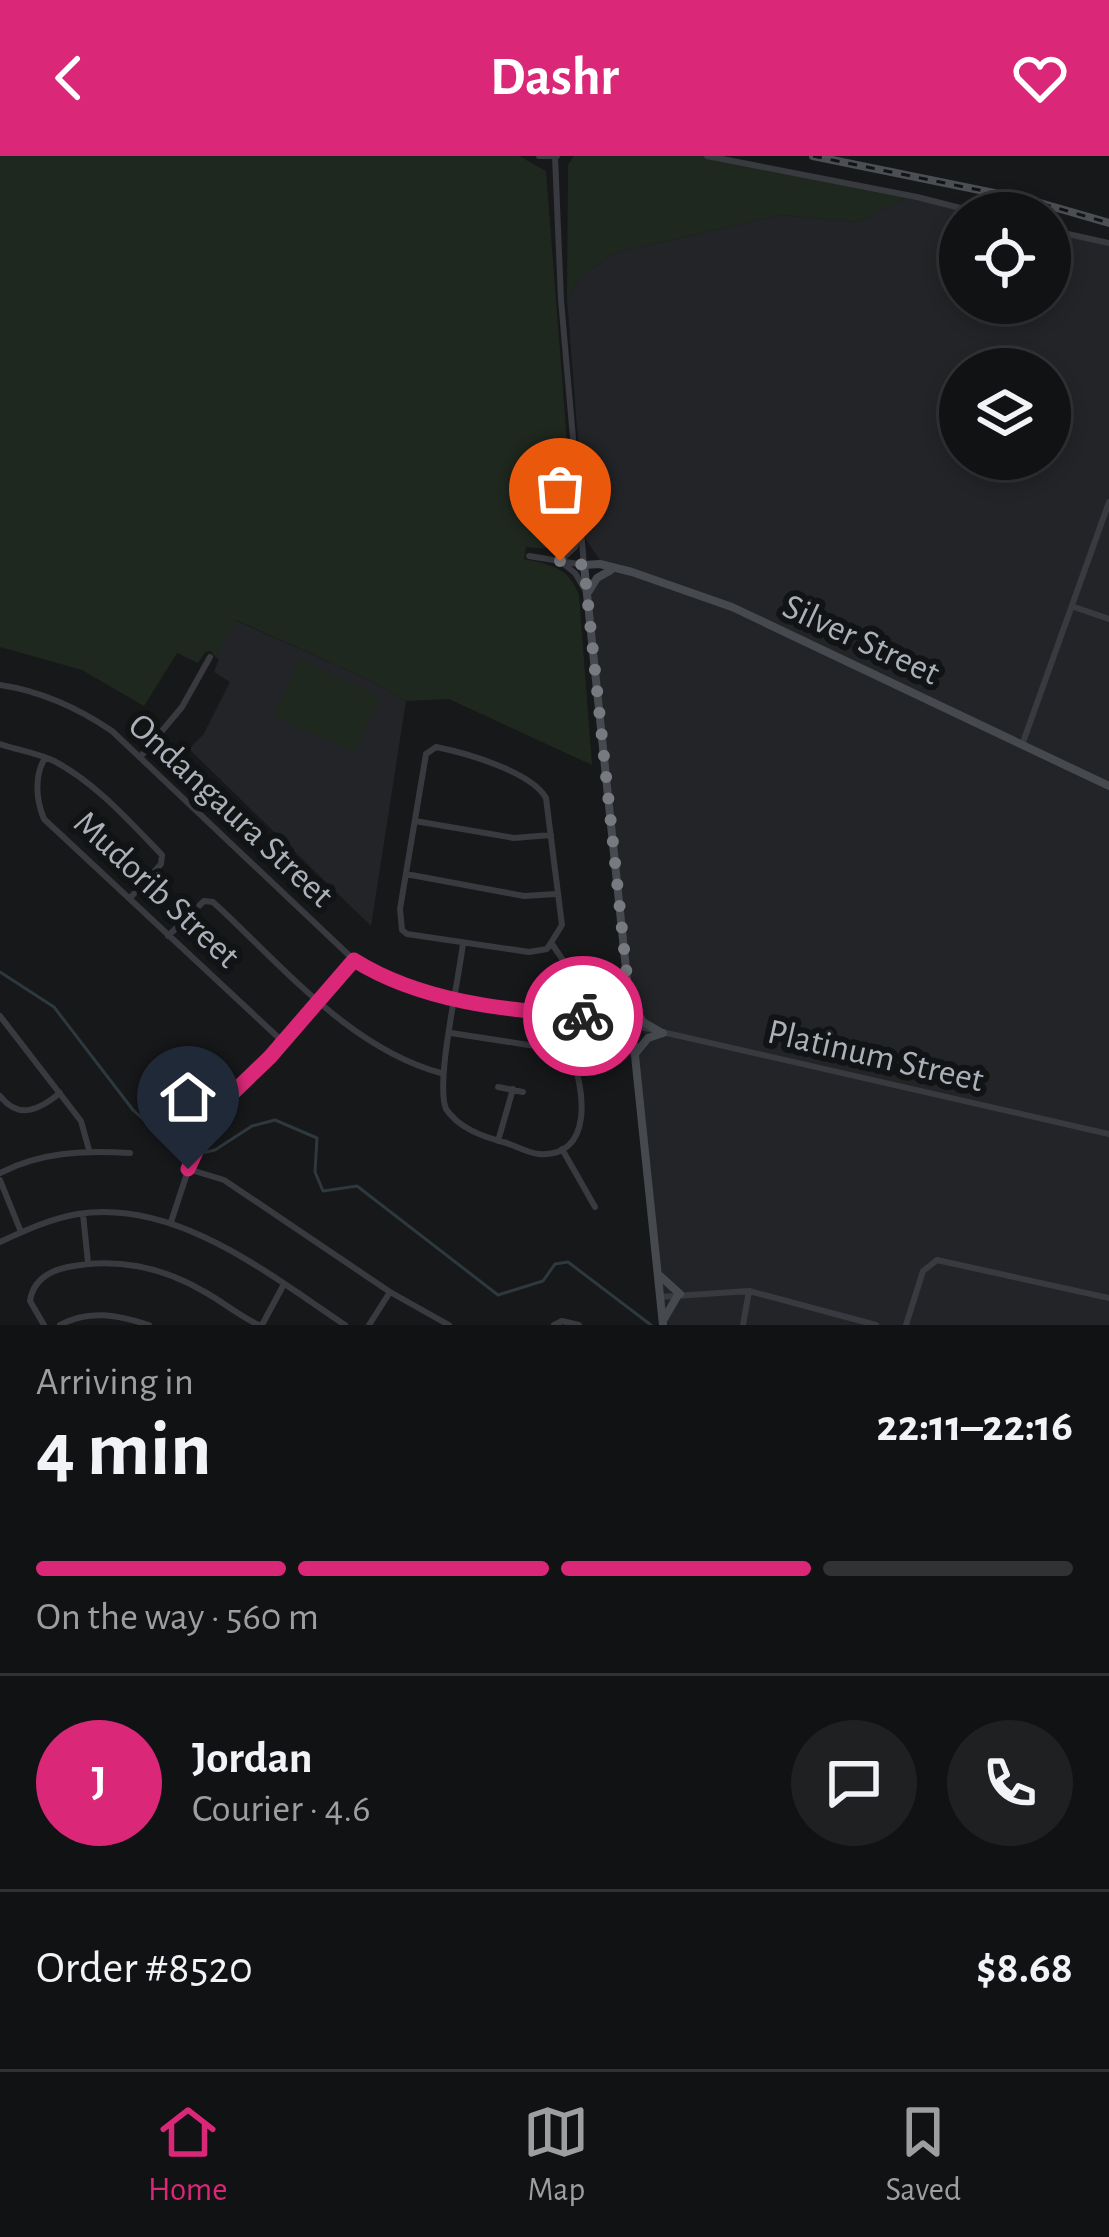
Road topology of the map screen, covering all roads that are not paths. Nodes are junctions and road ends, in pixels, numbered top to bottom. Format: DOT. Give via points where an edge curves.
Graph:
graph roads {
  1 [pos="538,156"];
  2 [pos="707,156"];
  3 [pos="556,157"];
  4 [pos="939,202"];
  5 [pos="1071,235"];
  6 [pos="1109,243"];
  7 [pos="1109,502"];
  8 [pos="581,532"];
  9 [pos="530,556"];
  10 [pos="560,561"];
  11 [pos="584,565"];
  12 [pos="619,570"];
  13 [pos="587,597"];
  14 [pos="1074,607"];
  15 [pos="1109,619"];
  16 [pos="210,657"];
  17 [pos="0,685"];
  18 [pos="0,744"];
  19 [pos="1022,745"];
  20 [pos="141,757"];
  21 [pos="45,758"];
  22 [pos="1109,786"];
  23 [pos="415,821"];
  24 [pos="551,835"];
  25 [pos="406,874"];
  26 [pos="556,894"];
  27 [pos="130,898"];
  28 [pos="168,936"];
  29 [pos="463,942"];
  30 [pos="551,944"];
  31 [pos="354,960"];
  32 [pos="568,978"];
  33 [pos="628,994"];
  34 [pos="457,999"];
  35 [pos="318,1001"];
  36 [pos="0,1016"];
  37 [pos="601,1018"];
  38 [pos="632,1025"];
  39 [pos="451,1034"];
  40 [pos="663,1034"];
  41 [pos="281,1040"];
  42 [pos="635,1054"];
  43 [pos="441,1072"];
  44 [pos="498,1087"];
  45 [pos="513,1090"];
  46 [pos="524,1092"];
  47 [pos="60,1093"];
  48 [pos="0,1096"];
  49 [pos="1109,1134"];
  50 [pos="498,1141"];
  51 [pos="562,1149"];
  52 [pos="88,1150"];
  53 [pos="130,1153"];
  54 [pos="188,1169"];
  55 [pos="0,1176"];
  56 [pos="595,1207"];
  57 [pos="83,1214"];
  58 [pos="170,1224"];
  59 [pos="21,1232"];
  60 [pos="0,1242"];
  61 [pos="88,1263"];
  62 [pos="658,1274"];
  63 [pos="284,1284"];
  64 [pos="749,1291"];
  65 [pos="390,1292"];
  66 [pos="679,1295"];
  67 [pos="660,1297"];
  68 [pos="1109,1298"];
  69 [pos="663,1323"];
  70 [pos="44,1325"];
  71 [pos="60,1325"];
  72 [pos="149,1325"];
  73 [pos="260,1325"];
  74 [pos="345,1325"];
  75 [pos="369,1325"];
  76 [pos="449,1325"];
  77 [pos="554,1325"];
  78 [pos="579,1325"];
  79 [pos="743,1325"];
  80 [pos="876,1325"];
  81 [pos="906,1325"];
  1 -- 3 [label="street"];
  2 -- 4 [label="street"];
  3 -- 8 [label="street"];
  5 -- 6 [label="street"];
  7 -- 14 [label="street"];
  8 -- 10 [label="street"];
  8 -- 11 [label="street"];
  9 -- 10 [label="street"];
  10 -- 11 [label="street"];
  10 -- 13 [label="street"];
  11 -- 12 [label="street, Silver Street"];
  11 -- 13 [label="street"];
  12 -- 13 [label="street" via="602,573"];
  12 -- 19 [label="street, Silver Street" via="732,607"];
  13 -- 33 [label="street"];
  14 -- 15 [label="street"];
  14 -- 19 [label="street"];
  16 -- 20 [label="street"];
  17 -- 20 [label="street, Ondangaura Street" via="73,708"];
  18 -- 21 [label="street"];
  19 -- 22 [label="street, Silver Street"];
  20 -- 31 [label="street, Ondangaura Street"];
  21 -- 27 [label="street, Mudorib Street" via="38,778 44,819"];
  21 -- 27 [label="street" via="93,789 162,855"];
  23 -- 24 [label="street" via="514,838"];
  23 -- 24 [label="street" via="426,754 436,747 535,784 546,798"];
  23 -- 25 [label="street"];
  24 -- 26 [label="street"];
  25 -- 26 [label="street" via="524,896"];
  25 -- 29 [label="street" via="402,930"];
  26 -- 30 [label="street" via="562,926"];
  27 -- 28 [label="street, Mudorib Street"];
  28 -- 35 [label="street" via="204,901 213,902"];
  28 -- 41 [label="street, Mudorib Street"];
  29 -- 30 [label="street" via="529,952"];
  29 -- 34 [label="street"];
  30 -- 32 [label="street"];
  31 -- 34 [label="street, Ondangaura Street" via="409,988"];
  31 -- 35 [label="street"];
  33 -- 37 [label="street"];
  33 -- 38 [label="street"];
  33 -- 40 [label="street" via="644,1022"];
  34 -- 37 [label="street, Ondangaura Street"];
  34 -- 39 [label="street"];
  35 -- 41 [label="street"];
  35 -- 43 [label="street" via="414,1065"];
  36 -- 47 [label="street"];
  37 -- 38 [label="street, Ondangaura Street"];
  37 -- 42 [label="street" via="622,1031"];
  38 -- 40 [label="street, Platinum Street"];
  38 -- 42 [label="street"];
  39 -- 43 [label="street"];
  39 -- 51 [label="street" via="571,1056 582,1124"];
  40 -- 42 [label="street"];
  40 -- 49 [label="street, Platinum Street"];
  41 -- 54 [label="street" via="215,1110"];
  42 -- 62 [label="street"];
  43 -- 50 [label="street" via="451,1117"];
  44 -- 45 [label="street"];
  45 -- 46 [label="street"];
  45 -- 50 [label="street"];
  47 -- 48 [label="street" via="22,1111"];
  47 -- 52 [label="street" via="84,1128"];
  50 -- 51 [label="street" via="535,1154"];
  51 -- 56 [label="street"];
  52 -- 53 [label="street"];
  52 -- 55 [label="street"];
  54 -- 58 [label="street"];
  54 -- 65 [label="street" via="224,1180"];
  55 -- 59 [label="street"];
  57 -- 58 [label="street"];
  57 -- 59 [label="street"];
  57 -- 61 [label="street"];
  58 -- 63 [label="street"];
  59 -- 60 [label="street"];
  61 -- 70 [label="street" via="35,1284 30,1300"];
  61 -- 73 [label="street" via="128,1263 166,1275"];
  62 -- 66 [label="street"];
  62 -- 67 [label="street"];
  63 -- 73 [label="street"];
  63 -- 74 [label="street"];
  64 -- 66 [label="street"];
  64 -- 79 [label="street"];
  64 -- 80 [label="street"];
  65 -- 75 [label="street"];
  65 -- 76 [label="street"];
  66 -- 67 [label="street"];
  66 -- 69 [label="street"];
  67 -- 69 [label="street"];
  68 -- 81 [label="street" via="937,1259 923,1271"];
  71 -- 72 [label="street" via="89,1314"];
  77 -- 78 [label="street"];
}
